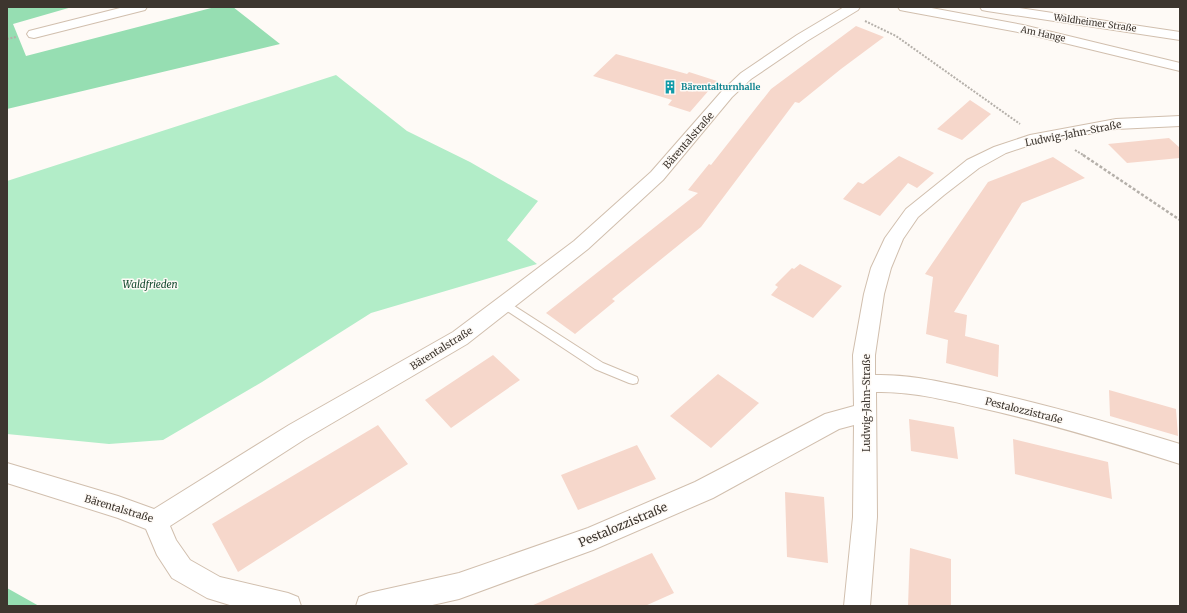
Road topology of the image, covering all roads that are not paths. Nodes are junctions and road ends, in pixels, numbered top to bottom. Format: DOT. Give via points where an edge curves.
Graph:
graph roads {
  1 [pos="140,7"];
  2 [pos="905,7"];
  3 [pos="986,7"];
  4 [pos="859,14"];
  5 [pos="34,34"];
  6 [pos="1180,36"];
  7 [pos="1180,67"];
  8 [pos="1180,121"];
  9 [pos="505,304"];
  10 [pos="633,380"];
  11 [pos="865,384"];
  12 [pos="865,413"];
  13 [pos="1180,454"];
  14 [pos="7,474"];
  15 [pos="156,521"];
  16 [pos="288,606"];
  17 [pos="369,606"];
  18 [pos="857,606"];
  1 -- 5 [label="street"];
  2 -- 7 [label="street, Am Hange" via="1024,29"];
  3 -- 6 [label="street, Waldheimer Straße"];
  4 -- 9 [label="street, Bärentalstraße" via="802,38 746,76 727,94 657,176 581,245"];
  8 -- 11 [label="street, Ludwig-Jahn-Straße" via="1116,124 1047,137 1000,150 973,164 912,213 894,238 881,268 864,355"];
  9 -- 10 [label="lane" via="599,366"];
  9 -- 15 [label="street, Bärentalstraße" via="460,338 297,432"];
  11 -- 12 [label="street, Ludwig-Jahn-Straße"];
  11 -- 13 [label="street, Pestalozzistraße" via="886,383 954,393 1045,414"];
  12 -- 17 [label="street, Pestalozzistraße" via="833,420 704,490 593,538 459,586"];
  12 -- 18 [label="street, Ludwig-Jahn-Straße" via="864,517"];
  14 -- 15 [label="street, Bärentalstraße"];
  15 -- 16 [label="street" via="166,547 181,569 216,589"];
}
